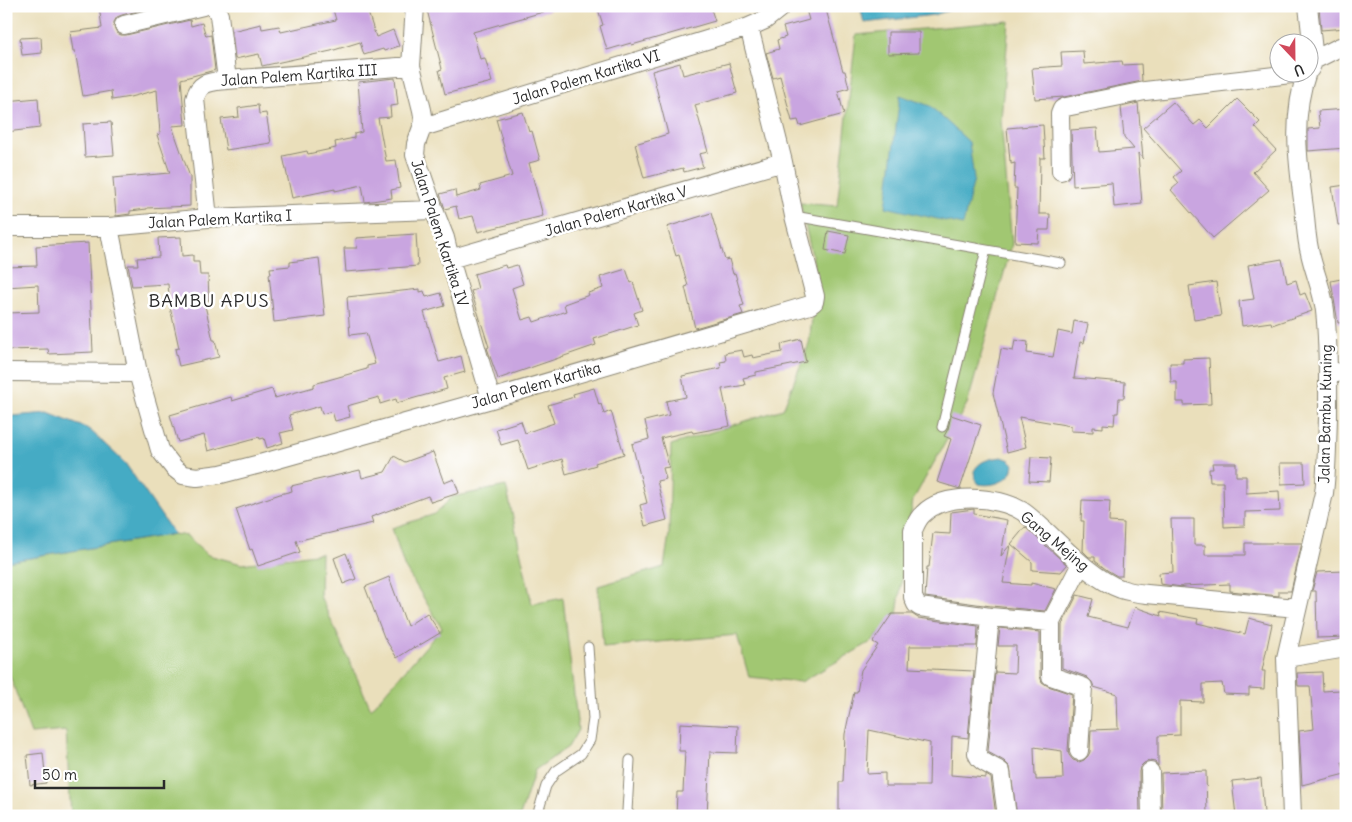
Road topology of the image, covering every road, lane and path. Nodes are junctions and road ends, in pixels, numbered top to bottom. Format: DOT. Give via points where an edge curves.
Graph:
graph roads {
  1 [pos="415,6"];
  2 [pos="781,6"];
  3 [pos="1308,6"];
  4 [pos="202,7"];
  5 [pos="124,25"];
  6 [pos="749,27"];
  7 [pos="1308,32"];
  8 [pos="1346,48"];
  9 [pos="1320,61"];
  10 [pos="411,66"];
  11 [pos="1270,76"];
  12 [pos="227,80"];
  13 [pos="1305,82"];
  14 [pos="423,127"];
  15 [pos="782,162"];
  16 [pos="1061,171"];
  17 [pos="434,210"];
  18 [pos="794,216"];
  19 [pos="208,218"];
  20 [pos="6,227"];
  21 [pos="109,227"];
  22 [pos="986,250"];
  23 [pos="450,259"];
  24 [pos="1061,263"];
  25 [pos="1346,371"];
  26 [pos="6,372"];
  27 [pos="138,373"];
  28 [pos="1328,375"];
  29 [pos="491,399"];
  30 [pos="942,427"];
  31 [pos="1081,564"];
  32 [pos="1297,608"];
  33 [pos="990,617"];
  34 [pos="1051,622"];
  35 [pos="588,647"];
  36 [pos="1346,648"];
  37 [pos="1286,658"];
  38 [pos="1079,750"];
  39 [pos="630,760"];
  40 [pos="1150,772"];
  41 [pos="537,816"];
  42 [pos="631,816"];
  43 [pos="1006,816"];
  44 [pos="1151,816"];
  45 [pos="1292,816"];
  1 -- 10 [label="street, Jalan Palem Kartika IV"];
  2 -- 6 [label="street" via="765,20"];
  3 -- 7 [label="street, Jalan Bambu Kuning"];
  4 -- 5 [label="street"];
  4 -- 12 [label="street" via="219,15"];
  6 -- 14 [label="street, Jalan Palem Kartika VI"];
  6 -- 15 [label="street, Jalan Palem Kartika"];
  8 -- 9 [label="street" via="1340,47"];
  10 -- 12 [label="street, Jalan Palem Kartika III"];
  10 -- 14 [label="street, Jalan Palem Kartika IV"];
  11 -- 16 [label="street" via="1145,91 1066,106 1060,114"];
  12 -- 19 [label="street, Jalan Palem Kartika III" via="207,82 197,91 195,99"];
  13 -- 28 [label="street, Jalan Bambu Kuning" via="1298,108 1298,159 1309,250 1324,306"];
  14 -- 17 [label="street, Jalan Palem Kartika IV" via="415,156"];
  15 -- 18 [label="street, Jalan Palem Kartika"];
  15 -- 23 [label="street, Jalan Palem Kartika V"];
  17 -- 19 [label="street, Jalan Palem Kartika I"];
  17 -- 23 [label="street, Jalan Palem Kartika IV"];
  18 -- 22 [label="lane"];
  18 -- 29 [label="street, Jalan Palem Kartika" via="815,296 813,304"];
  19 -- 21 [label="street, Jalan Palem Kartika I"];
  20 -- 21 [label="street, Jalan Palem Kartika I"];
  21 -- 27 [label="street, Jalan Palem Kartika"];
  22 -- 24 [label="lane"];
  22 -- 30 [label="lane"];
  23 -- 29 [label="street, Jalan Palem Kartika IV"];
  25 -- 28 [label="street"];
  26 -- 27 [label="street"];
  27 -- 29 [label="street, Jalan Palem Kartika" via="160,450 183,475 197,478 260,464"];
  28 -- 32 [label="street, Jalan Bambu Kuning" via="1326,472"];
  31 -- 32 [label="street, Gang Mejing" via="1109,583 1132,592"];
  31 -- 33 [label="street, Gang Mejing" via="1031,518 1008,505 958,499 934,506 924,512 913,530 913,597 916,604"];
  31 -- 34 [label="street"];
  32 -- 37 [label="street, Jalan Bambu Kuning"];
  33 -- 34 [label="street"];
  33 -- 43 [label="street" via="977,752 982,761 1001,772"];
  34 -- 38 [label="street" via="1050,676 1083,687"];
  35 -- 41 [label="lane" via="590,740 581,754 556,772 546,786"];
  36 -- 37 [label="street"];
  37 -- 45 [label="street, Jalan Bambu Kuning"];
  39 -- 42 [label="lane" via="628,811"];
  40 -- 44 [label="street"];
}
